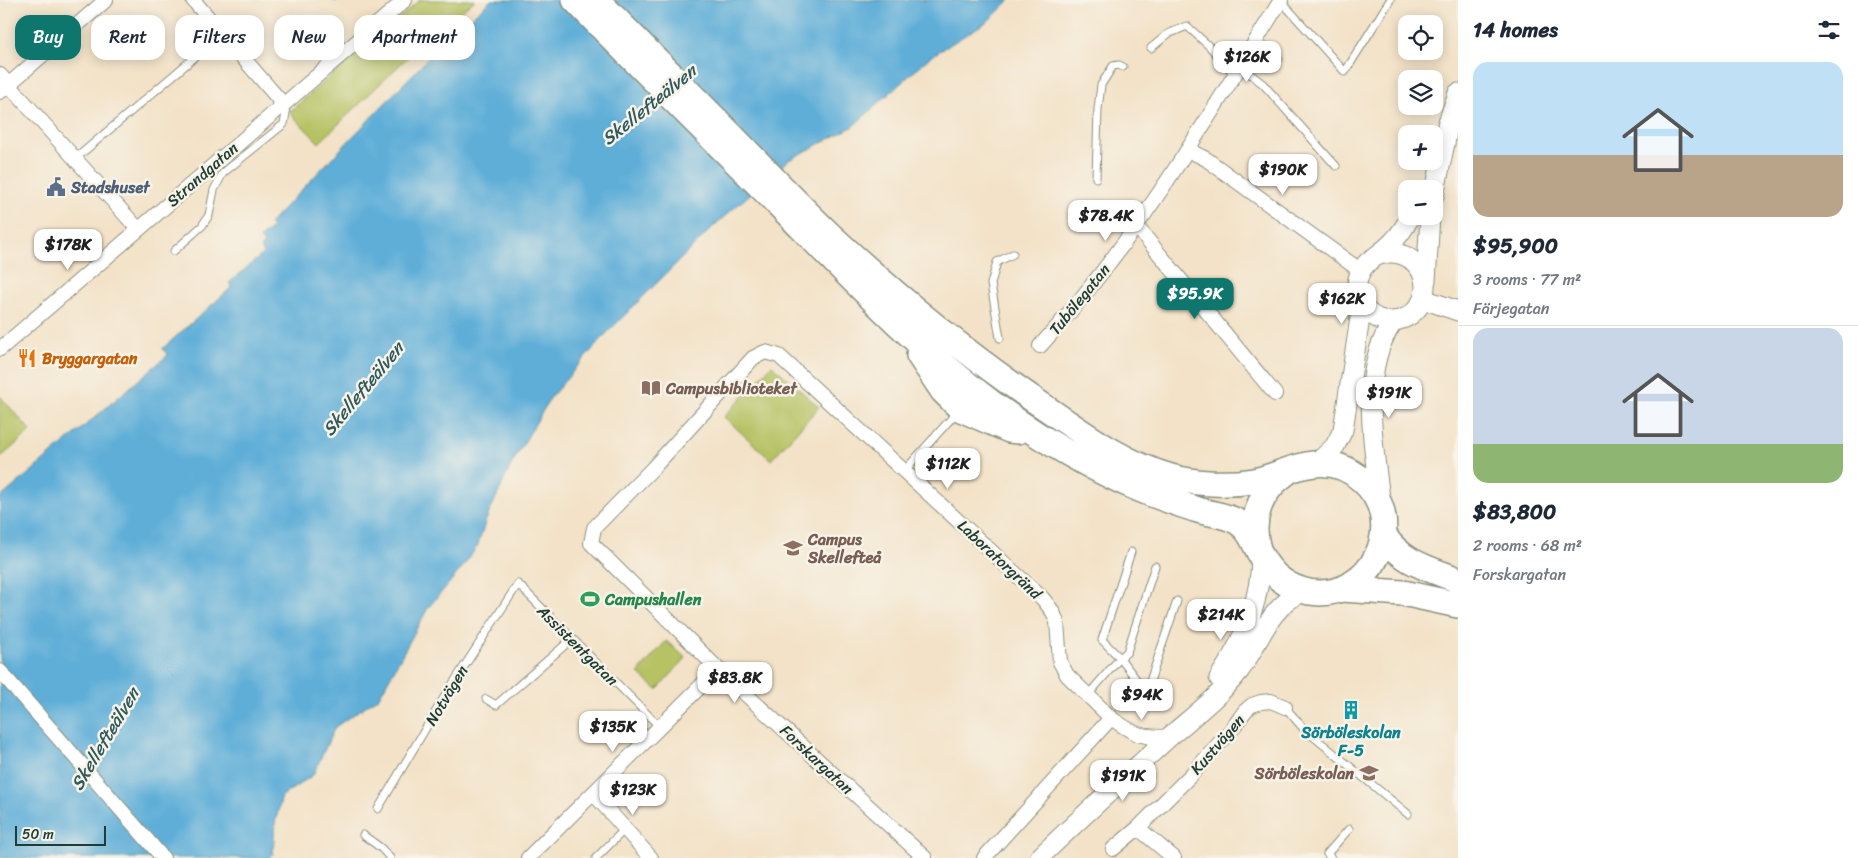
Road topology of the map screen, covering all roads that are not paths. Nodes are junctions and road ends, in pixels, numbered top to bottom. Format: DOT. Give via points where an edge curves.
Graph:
graph roads {
  1 [pos="106,0"];
  2 [pos="192,0"];
  3 [pos="406,0"];
  4 [pos="575,0"];
  5 [pos="597,0"];
  6 [pos="1281,0"];
  7 [pos="1390,0"];
  8 [pos="205,15"];
  9 [pos="1256,40"];
  10 [pos="1151,48"];
  11 [pos="1279,59"];
  12 [pos="191,60"];
  13 [pos="245,60"];
  14 [pos="1123,66"];
  15 [pos="1238,70"];
  16 [pos="3,84"];
  17 [pos="1458,93"];
  18 [pos="283,104"];
  19 [pos="1451,114"];
  20 [pos="1443,135"];
  21 [pos="1188,150"];
  22 [pos="75,159"];
  23 [pos="1336,166"];
  24 [pos="1096,178"];
  25 [pos="1437,180"];
  26 [pos="787,203"];
  27 [pos="1406,225"];
  28 [pos="1429,225"];
  29 [pos="1136,227"];
  30 [pos="138,229"];
  31 [pos="174,251"];
  32 [pos="1013,254"];
  33 [pos="1367,264"];
  34 [pos="1424,294"];
  35 [pos="1362,305"];
  36 [pos="1458,311"];
  37 [pos="1394,321"];
  38 [pos="907,333"];
  39 [pos="1000,338"];
  40 [pos="1040,346"];
  41 [pos="0,350"];
  42 [pos="1275,394"];
  43 [pos="961,409"];
  44 [pos="1037,435"];
  45 [pos="1310,465"];
  46 [pos="905,470"];
  47 [pos="1383,523"];
  48 [pos="594,528"];
  49 [pos="1131,552"];
  50 [pos="1260,554"];
  51 [pos="1156,566"];
  52 [pos="1458,580"];
  53 [pos="518,584"];
  54 [pos="1342,589"];
  55 [pos="1303,591"];
  56 [pos="1177,601"];
  57 [pos="1458,605"];
  58 [pos="572,639"];
  59 [pos="1120,658"];
  60 [pos="718,669"];
  61 [pos="0,671"];
  62 [pos="1146,693"];
  63 [pos="1088,695"];
  64 [pos="486,699"];
  65 [pos="1152,700"];
  66 [pos="1285,707"];
  67 [pos="1111,718"];
  68 [pos="1184,724"];
  69 [pos="660,727"];
  70 [pos="1170,737"];
  71 [pos="593,793"];
  72 [pos="378,809"];
  73 [pos="1408,814"];
  74 [pos="1138,828"];
  75 [pos="625,829"];
  76 [pos="1349,829"];
  77 [pos="363,835"];
  78 [pos="1113,849"];
  79 [pos="163,858"];
  80 [pos="390,858"];
  81 [pos="528,858"];
  82 [pos="596,858"];
  83 [pos="651,858"];
  84 [pos="925,858"];
  85 [pos="984,858"];
  86 [pos="1039,858"];
  87 [pos="1174,858"];
  88 [pos="1331,858"];
  1 -- 16 [label="street"];
  2 -- 8 [label="street"];
  3 -- 18 [label="street, Strandgatan"];
  4 -- 26 [label="highway"];
  5 -- 26 [label="highway"];
  6 -- 7 [label="lane" via="1345,72"];
  6 -- 9 [label="street, Tubölegatan"];
  9 -- 11 [label="lane"];
  9 -- 15 [label="street, Tubölegatan"];
  10 -- 15 [label="lane" via="1168,34 1187,26"];
  12 -- 22 [label="lane"];
  13 -- 18 [label="street"];
  14 -- 24 [label="lane" via="1112,66 1101,85"];
  15 -- 21 [label="street, Tubölegatan"];
  15 -- 23 [label="lane" via="1263,84"];
  16 -- 22 [label="street"];
  17 -- 19 [label="main road"];
  18 -- 30 [label="street, Strandgatan"];
  18 -- 31 [label="lane" via="286,113 284,124 223,173 214,190 209,215 202,226"];
  19 -- 20 [label="main road"];
  19 -- 25 [label="main road"];
  21 -- 29 [label="street, Tubölegatan"];
  21 -- 33 [label="street"];
  22 -- 30 [label="street"];
  26 -- 38 [label="highway"];
  26 -- 45 [label="highway" via="827,233 942,332 1012,385 1131,462 1170,476 1224,482 1254,481"];
  27 -- 33 [label="main road" via="1389,246"];
  28 -- 34 [label="main road"];
  29 -- 40 [label="street, Tubölegatan"];
  29 -- 42 [label="street"];
  30 -- 41 [label="street, Strandgatan"];
  32 -- 39 [label="lane" via="997,262 991,284"];
  33 -- 34 [label="main road" via="1390,253 1410,258 1422,270"];
  33 -- 35 [label="main road" via="1357,288"];
  34 -- 36 [label="main road"];
  34 -- 37 [label="main road" via="1414,313"];
  35 -- 37 [label="main road" via="1373,316"];
  35 -- 45 [label="main road" via="1343,430 1335,446"];
  37 -- 47 [label="main road" via="1381,344 1372,391 1372,438"];
  38 -- 43 [label="highway" via="925,367"];
  38 -- 44 [label="highway" via="986,400"];
  43 -- 44 [label="highway" via="1009,430"];
  43 -- 46 [label="lane"];
  44 -- 50 [label="highway" via="1093,468 1142,490 1239,523 1251,535"];
  45 -- 47 [label="highway" via="1338,466 1356,475 1372,490"];
  45 -- 50 [label="highway" via="1288,472 1264,495 1255,520"];
  46 -- 48 [label="street, Laboratorgränd" via="779,356 765,352 752,358"];
  46 -- 63 [label="street, Laboratorgränd" via="1043,599 1056,622 1060,662 1067,675"];
  47 -- 52 [label="highway" via="1391,547 1400,555"];
  47 -- 54 [label="highway" via="1382,546 1370,568"];
  48 -- 60 [label="street, Forskargatan" via="591,543"];
  49 -- 59 [label="lane" via="1102,640"];
  50 -- 55 [label="highway" via="1281,581"];
  50 -- 68 [label="main road" via="1257,595 1232,659"];
  51 -- 59 [label="lane" via="1127,652"];
  53 -- 58 [label="lane, Assistentgatan"];
  53 -- 72 [label="lane, Notvägen" via="443,699"];
  54 -- 55 [label="highway" via="1328,593"];
  54 -- 57 [label="highway" via="1403,593"];
  55 -- 68 [label="main road" via="1292,596 1275,612 1238,672"];
  56 -- 62 [label="lane"];
  58 -- 64 [label="lane" via="496,705"];
  58 -- 69 [label="lane, Assistentgatan"];
  59 -- 62 [label="lane"];
  59 -- 63 [label="lane"];
  60 -- 69 [label="street"];
  60 -- 84 [label="street, Forskargatan"];
  61 -- 79 [label="street"];
  62 -- 65 [label="lane"];
  63 -- 67 [label="street, Laboratorgränd"];
  66 -- 73 [label="lane" via="1303,728"];
  66 -- 74 [label="street, Kustvägen" via="1271,701 1252,705 1192,774"];
  67 -- 70 [label="street, Laboratorgränd" via="1144,737"];
  67 -- 85 [label="street"];
  68 -- 70 [label="main road"];
  69 -- 71 [label="street"];
  70 -- 86 [label="main road"];
  71 -- 75 [label="street"];
  71 -- 81 [label="street"];
  74 -- 78 [label="street, Kustvägen"];
  74 -- 87 [label="street"];
  75 -- 82 [label="lane"];
  75 -- 83 [label="street"];
  76 -- 88 [label="lane" via="1326,854"];
  77 -- 80 [label="lane"];
}
